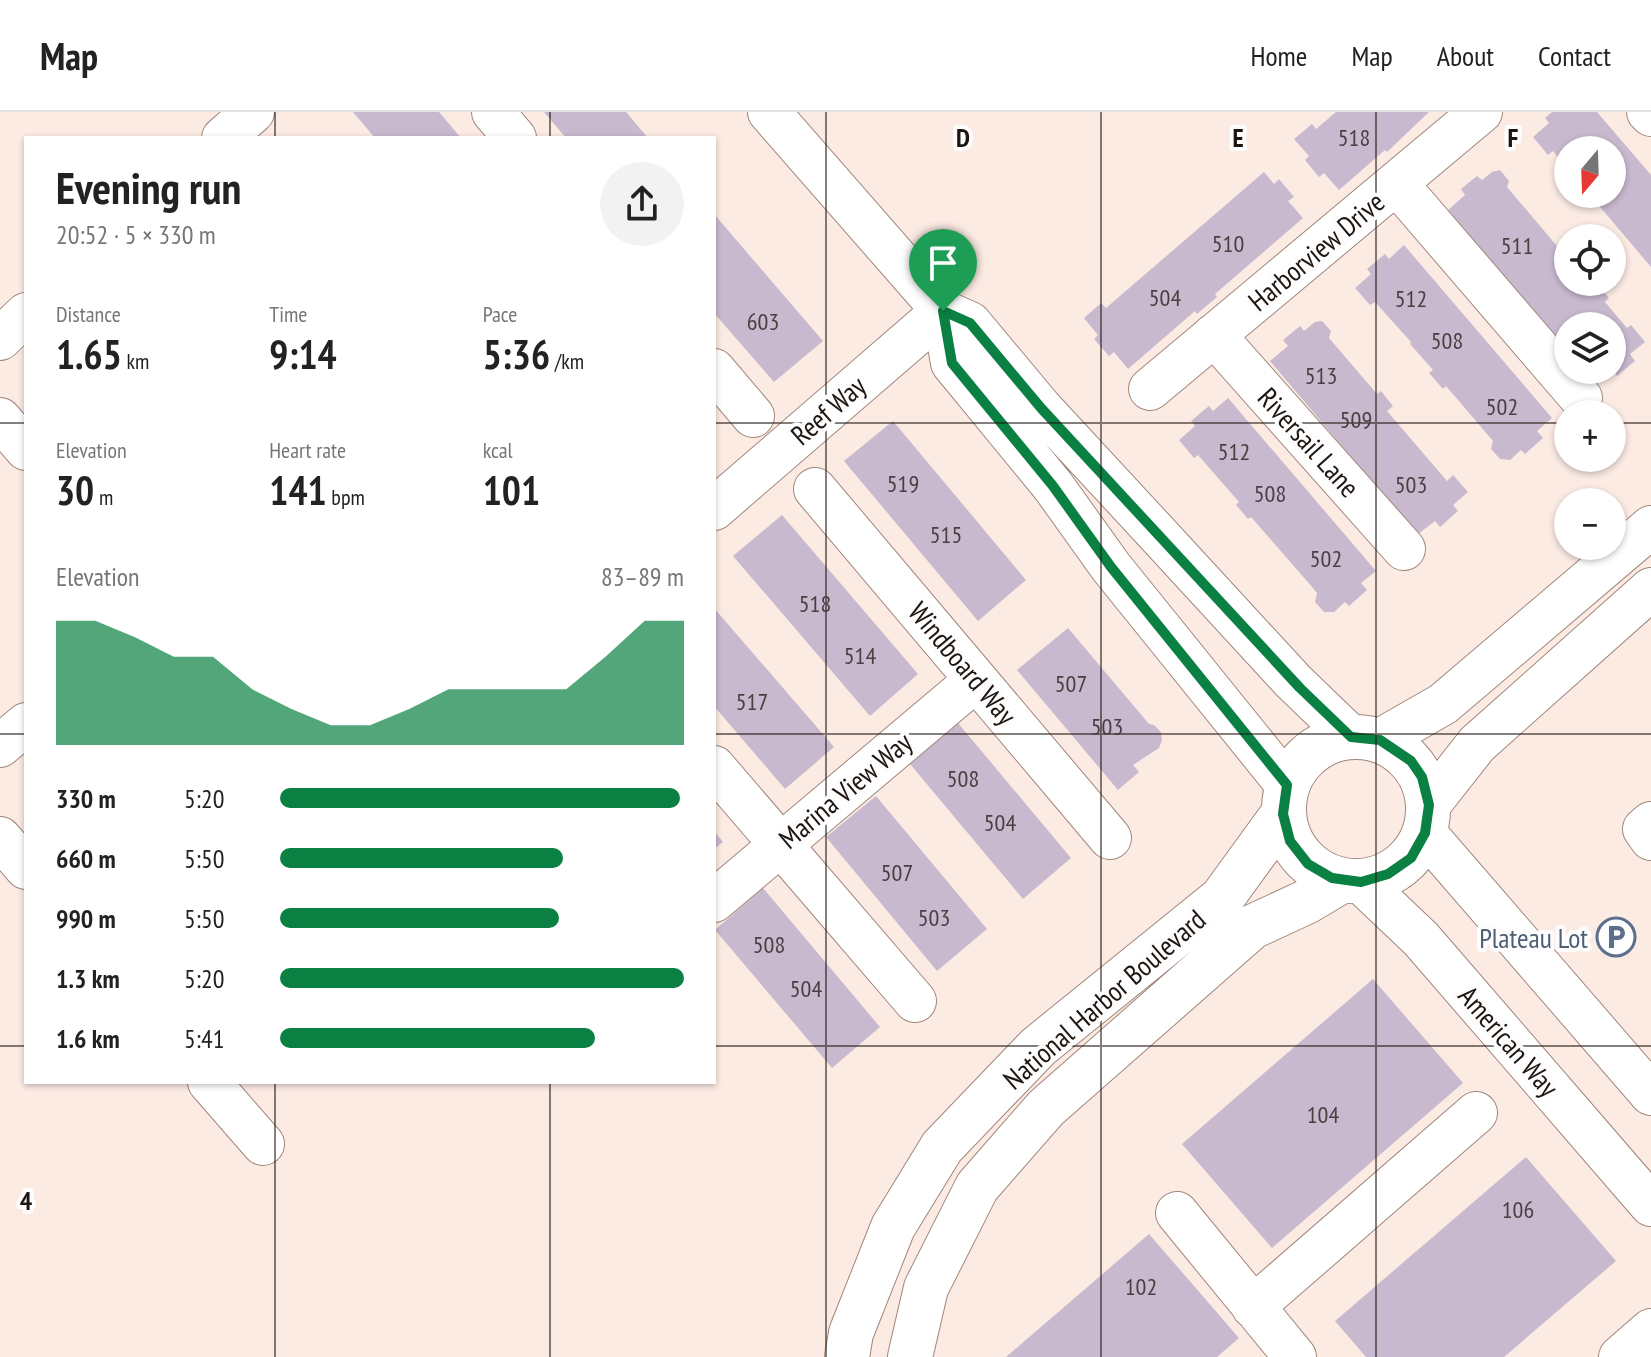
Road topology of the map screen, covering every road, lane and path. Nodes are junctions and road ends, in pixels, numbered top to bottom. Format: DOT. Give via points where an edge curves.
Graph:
graph roads {
  1 [pos="253,112"];
  2 [pos="493,112"];
  3 [pos="769,112"];
  4 [pos="1481,112"];
  5 [pos="225,136"];
  6 [pos="513,136"];
  7 [pos="1397,184"];
  8 [pos="0,290"];
  9 [pos="24,296"];
  10 [pos="943,311"];
  11 [pos="24,316"];
  12 [pos="1214,335"];
  13 [pos="0,339"];
  14 [pos="716,372"];
  15 [pos="1150,389"];
  16 [pos="1581,398"];
  17 [pos="753,416"];
  18 [pos="0,419"];
  19 [pos="24,447"];
  20 [pos="815,489"];
  21 [pos="716,507"];
  22 [pos="1651,527"];
  23 [pos="1165,542"];
  24 [pos="1404,549"];
  25 [pos="1111,567"];
  26 [pos="1605,567"];
  27 [pos="1645,605"];
  28 [pos="976,680"];
  29 [pos="24,726"];
  30 [pos="1366,738"];
  31 [pos="0,746"];
  32 [pos="716,769"];
  33 [pos="1285,800"];
  34 [pos="1427,819"];
  35 [pos="1651,823"];
  36 [pos="0,838"];
  37 [pos="1110,838"];
  38 [pos="1651,839"];
  39 [pos="780,845"];
  40 [pos="24,866"];
  41 [pos="1352,881"];
  42 [pos="716,899"];
  43 [pos="915,1001"];
  44 [pos="211,1084"];
  45 [pos="1651,1094"];
  46 [pos="1476,1113"];
  47 [pos="263,1144"];
  48 [pos="1651,1205"];
  49 [pos="1177,1213"];
  50 [pos="1253,1307"];
  51 [pos="1651,1330"];
  52 [pos="847,1357"];
  53 [pos="910,1357"];
  54 [pos="1295,1357"];
  55 [pos="1620,1357"];
  1 -- 5 [label="street"];
  2 -- 6 [label="street"];
  3 -- 10 [label="street"];
  4 -- 7 [label="street, Harborview Drive"];
  7 -- 12 [label="street, Harborview Drive"];
  7 -- 16 [label="street"];
  8 -- 9 [label="street"];
  10 -- 21 [label="street, Reef Way"];
  10 -- 23 [label="street" via="970,323"];
  10 -- 25 [label="street" via="952,363 1053,486"];
  11 -- 13 [label="street"];
  12 -- 15 [label="street, Harborview Drive"];
  12 -- 24 [label="street, Riversail Lane"];
  14 -- 17 [label="street"];
  18 -- 19 [label="street"];
  20 -- 28 [label="street, Windboard Way"];
  22 -- 26 [label="street"];
  23 -- 25 [label="street"];
  23 -- 30 [label="street" via="1293,681"];
  25 -- 33 [label="street"];
  26 -- 27 [label="street"];
  26 -- 30 [label="street" via="1443,704"];
  27 -- 34 [label="street" via="1477,744"];
  28 -- 37 [label="street, Windboard Way"];
  28 -- 39 [label="street, Marina View Way"];
  29 -- 31 [label="street"];
  30 -- 33 [label="main road" via="1324,743 1308,754"];
  30 -- 34 [label="main road" via="1411,761 1422,777"];
  32 -- 39 [label="street"];
  33 -- 41 [label="main road" via="1290,841 1308,864 1332,878"];
  33 -- 52 [label="main road, National Harbor Boulevard" via="1222,898 1038,1047 942,1147 893,1227 851,1333"];
  34 -- 41 [label="main road" via="1407,862 1388,874"];
  34 -- 45 [label="street"];
  35 -- 38 [label="street" via="1644,829"];
  36 -- 40 [label="street"];
  39 -- 42 [label="street, Marina View Way"];
  39 -- 43 [label="street"];
  41 -- 48 [label="street, American Way" via="1421,939"];
  41 -- 53 [label="main road, National Harbor Boulevard" via="1252,927 1046,1108 977,1187 926,1288"];
  44 -- 47 [label="street"];
  46 -- 50 [label="street"];
  49 -- 50 [label="street"];
  50 -- 54 [label="street"];
  51 -- 55 [label="street"];
}
